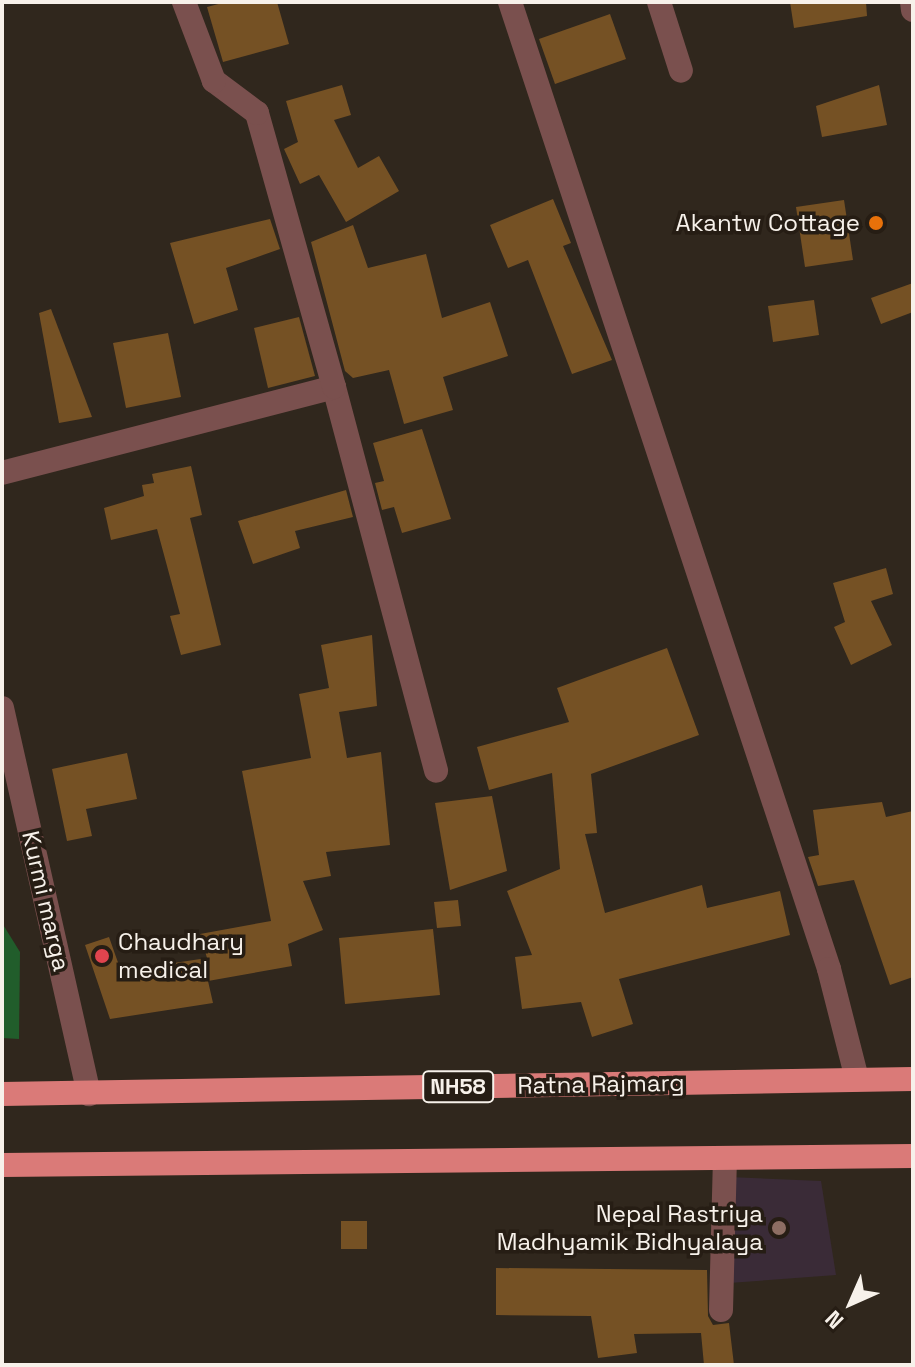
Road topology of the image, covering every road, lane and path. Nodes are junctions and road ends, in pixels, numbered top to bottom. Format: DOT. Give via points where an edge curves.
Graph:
graph roads {
  1 [pos="184,2"];
  2 [pos="510,2"];
  3 [pos="659,2"];
  4 [pos="912,2"];
  5 [pos="913,10"];
  6 [pos="681,71"];
  7 [pos="334,387"];
  8 [pos="2,473"];
  9 [pos="2,708"];
  10 [pos="436,771"];
  11 [pos="857,1079"];
  12 [pos="913,1079"];
  13 [pos="2,1094"];
  14 [pos="89,1094"];
  15 [pos="913,1156"];
  16 [pos="725,1160"];
  17 [pos="2,1165"];
  18 [pos="721,1310"];
  1 -- 7 [label="street" via="214,81 257,113"];
  2 -- 11 [label="street" via="829,969"];
  3 -- 6 [label="street"];
  4 -- 5 [label="street"];
  7 -- 8 [label="street"];
  7 -- 10 [label="street"];
  9 -- 14 [label="street, Kurmi marga"];
  11 -- 12 [label="highway, Ratna Rajmarg / NH58"];
  11 -- 14 [label="highway, Ratna Rajmarg / NH58"];
  13 -- 14 [label="highway, Ratna Rajmarg / NH58"];
  15 -- 16 [label="highway"];
  16 -- 17 [label="highway"];
  16 -- 18 [label="street"];
}
